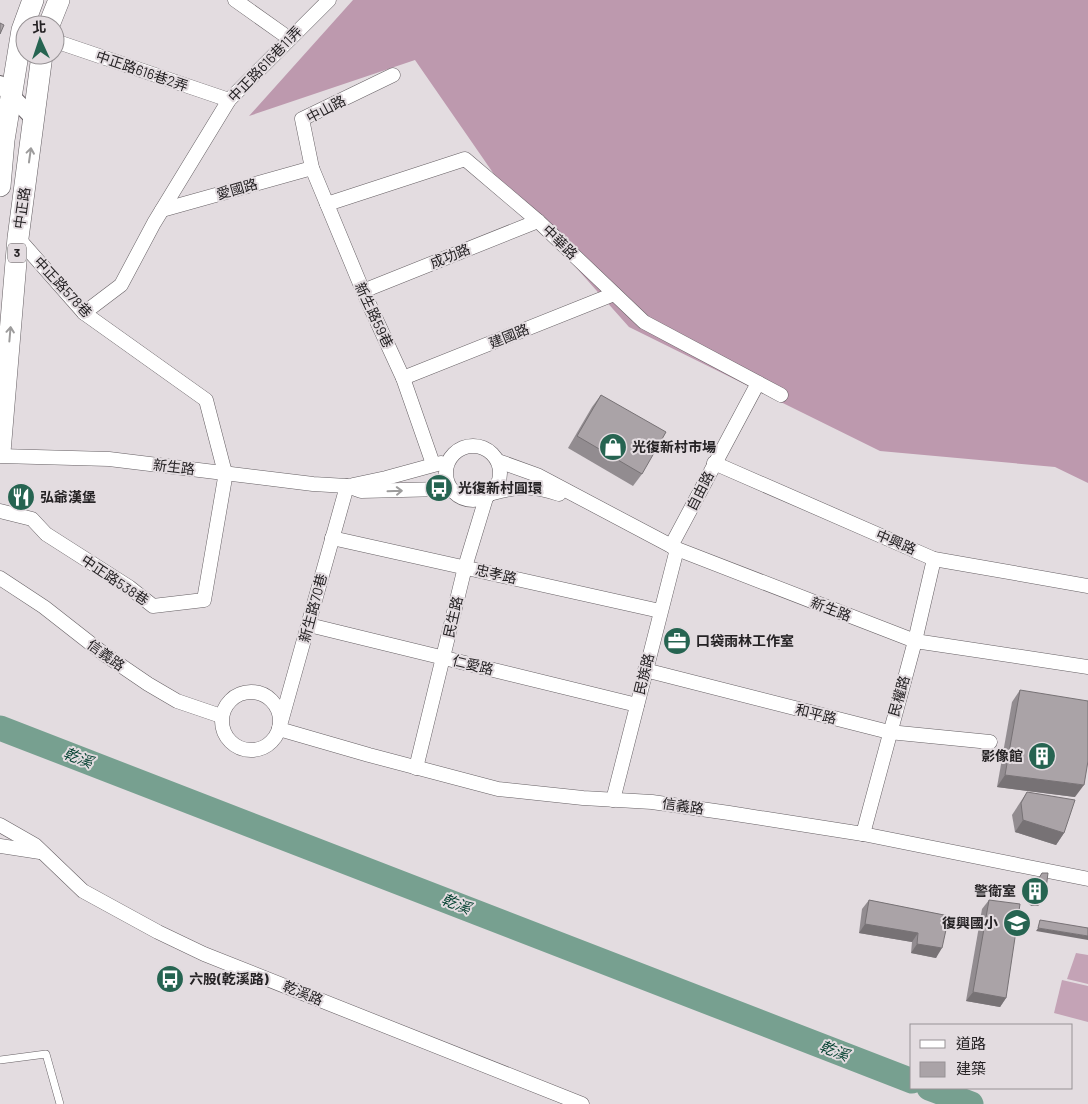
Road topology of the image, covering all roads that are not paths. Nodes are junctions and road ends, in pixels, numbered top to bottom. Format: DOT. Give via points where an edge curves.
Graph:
graph roads {
  1 [pos="33,0"];
  2 [pos="59,0"];
  3 [pos="235,0"];
  4 [pos="329,0"];
  5 [pos="28,15"];
  6 [pos="53,15"];
  7 [pos="290,39"];
  8 [pos="65,44"];
  9 [pos="15,57"];
  10 [pos="41,65"];
  11 [pos="393,75"];
  12 [pos="5,90"];
  13 [pos="228,100"];
  14 [pos="34,119"];
  15 [pos="312,168"];
  16 [pos="0,186"];
  17 [pos="327,204"];
  18 [pos="162,210"];
  19 [pos="538,221"];
  20 [pos="18,238"];
  21 [pos="363,291"];
  22 [pos="614,294"];
  23 [pos="84,313"];
  24 [pos="403,378"];
  25 [pos="758,383"];
  26 [pos="781,395"];
  27 [pos="0,454"];
  28 [pos="498,461"];
  29 [pos="448,462"];
  30 [pos="714,463"];
  31 [pos="433,464"];
  32 [pos="225,473"];
  33 [pos="347,486"];
  34 [pos="452,490"];
  35 [pos="490,495"];
  36 [pos="588,503"];
  37 [pos="0,511"];
  38 [pos="332,538"];
  39 [pos="674,548"];
  40 [pos="934,558"];
  41 [pos="465,567"];
  42 [pos="0,578"];
  43 [pos="1088,586"];
  44 [pos="660,611"];
  45 [pos="309,625"];
  46 [pos="915,641"];
  47 [pos="443,658"];
  48 [pos="1088,668"];
  49 [pos="645,670"];
  50 [pos="637,705"];
  51 [pos="221,716"];
  52 [pos="279,729"];
  53 [pos="889,732"];
  54 [pos="990,742"];
  55 [pos="416,768"];
  56 [pos="613,800"];
  57 [pos="0,825"];
  58 [pos="863,834"];
  59 [pos="0,846"];
  60 [pos="41,852"];
  61 [pos="1088,879"];
  62 [pos="0,1060"];
  63 [pos="60,1104"];
  64 [pos="582,1104"];
  1 -- 5 [label="main road, 中正路"];
  2 -- 6 [label="main road"];
  3 -- 7 [label="street"];
  4 -- 7 [label="street, 中正路616巷11弄"];
  7 -- 13 [label="street, 中正路616巷11弄"];
  8 -- 13 [label="street, 中正路616巷2弄"];
  9 -- 12 [label="main road, 中正路"];
  10 -- 14 [label="main road, 中正路 / 3"];
  11 -- 15 [label="street, 中山路" via="302,119"];
  12 -- 14 [label="street"];
  12 -- 16 [label="main road, 中正路"];
  13 -- 18 [label="street, 中正路616巷11弄"];
  20 -- 14 [label="main road, 中正路 / 3, one-way"];
  15 -- 17 [label="street, 新生路59巷"];
  15 -- 18 [label="street, 愛國路"];
  17 -- 19 [label="street, 中華路" via="465,160"];
  17 -- 21 [label="street, 新生路59巷"];
  18 -- 23 [label="street, 中正路616巷11弄" via="121,285"];
  19 -- 21 [label="street, 成功路"];
  19 -- 22 [label="street, 中華路"];
  20 -- 23 [label="street, 中正路578巷"];
  27 -- 20 [label="main road, 中正路 / 3, one-way"];
  21 -- 24 [label="street, 新生路59巷"];
  22 -- 24 [label="street, 建國路"];
  22 -- 25 [label="street, 中華路" via="644,322"];
  23 -- 32 [label="street, 中正路578巷" via="206,400"];
  24 -- 31 [label="street, 新生路59巷"];
  25 -- 26 [label="street, 中華路"];
  25 -- 30 [label="street, 自由路"];
  27 -- 32 [label="street, 新生路" via="109,460"];
  28 -- 29 [label="street, 新生路" via="486,449 469,446 453,454"];
  28 -- 35 [label="street" via="501,478"];
  28 -- 36 [label="street, 新生路" via="538,476"];
  29 -- 31 [label="street, 新生路"];
  29 -- 34 [label="street" via="445,470"];
  30 -- 39 [label="street, 自由路"];
  30 -- 40 [label="street, 中興路"];
  31 -- 33 [label="street, 新生路"];
  32 -- 33 [label="street, 新生路"];
  32 -- 37 [label="street, 中正路538巷" via="204,600 153,606 130,587 46,534 32,519"];
  33 -- 34 [label="street, 新生路, one-way" via="361,491"];
  33 -- 38 [label="street, 新生路70巷"];
  34 -- 35 [label="street, 新生路" via="457,496 470,501"];
  35 -- 36 [label="street, 新生路" via="512,488 531,487"];
  35 -- 41 [label="street, 民生路"];
  36 -- 39 [label="street, 新生路"];
  38 -- 41 [label="street, 忠孝路"];
  38 -- 45 [label="street, 新生路70巷"];
  39 -- 44 [label="street, 民族路"];
  39 -- 46 [label="street, 新生路"];
  40 -- 43 [label="street, 中興路"];
  40 -- 46 [label="street, 民權路"];
  41 -- 44 [label="street, 忠孝路"];
  41 -- 47 [label="street, 民生路"];
  42 -- 51 [label="street, 信義路" via="148,684 177,701"];
  44 -- 49 [label="street, 民族路"];
  45 -- 47 [label="street, 仁愛路"];
  45 -- 52 [label="street, 新生路70巷"];
  46 -- 48 [label="street, 新生路"];
  46 -- 53 [label="street, 民權路"];
  47 -- 50 [label="street, 仁愛路"];
  47 -- 55 [label="street, 民生路"];
  49 -- 50 [label="street, 民族路"];
  49 -- 53 [label="street, 和平路"];
  50 -- 56 [label="street, 民族路"];
  51 -- 52 [label="street" via="225,735 239,748 259,749 268,745"];
  51 -- 52 [label="street" via="231,699 249,691 258,692 274,702 279,710"];
  52 -- 55 [label="street, 信義路"];
  53 -- 54 [label="street, 和平路"];
  53 -- 58 [label="street, 民權路"];
  55 -- 56 [label="street, 信義路" via="498,789"];
  56 -- 58 [label="street, 信義路" via="652,802"];
  57 -- 60 [label="street, 乾溪路" via="35,845"];
  58 -- 61 [label="street, 信義路"];
  59 -- 60 [label="street"];
  60 -- 64 [label="street, 乾溪路" via="84,891 204,954"];
  62 -- 63 [label="lane" via="46,1054"];
}
